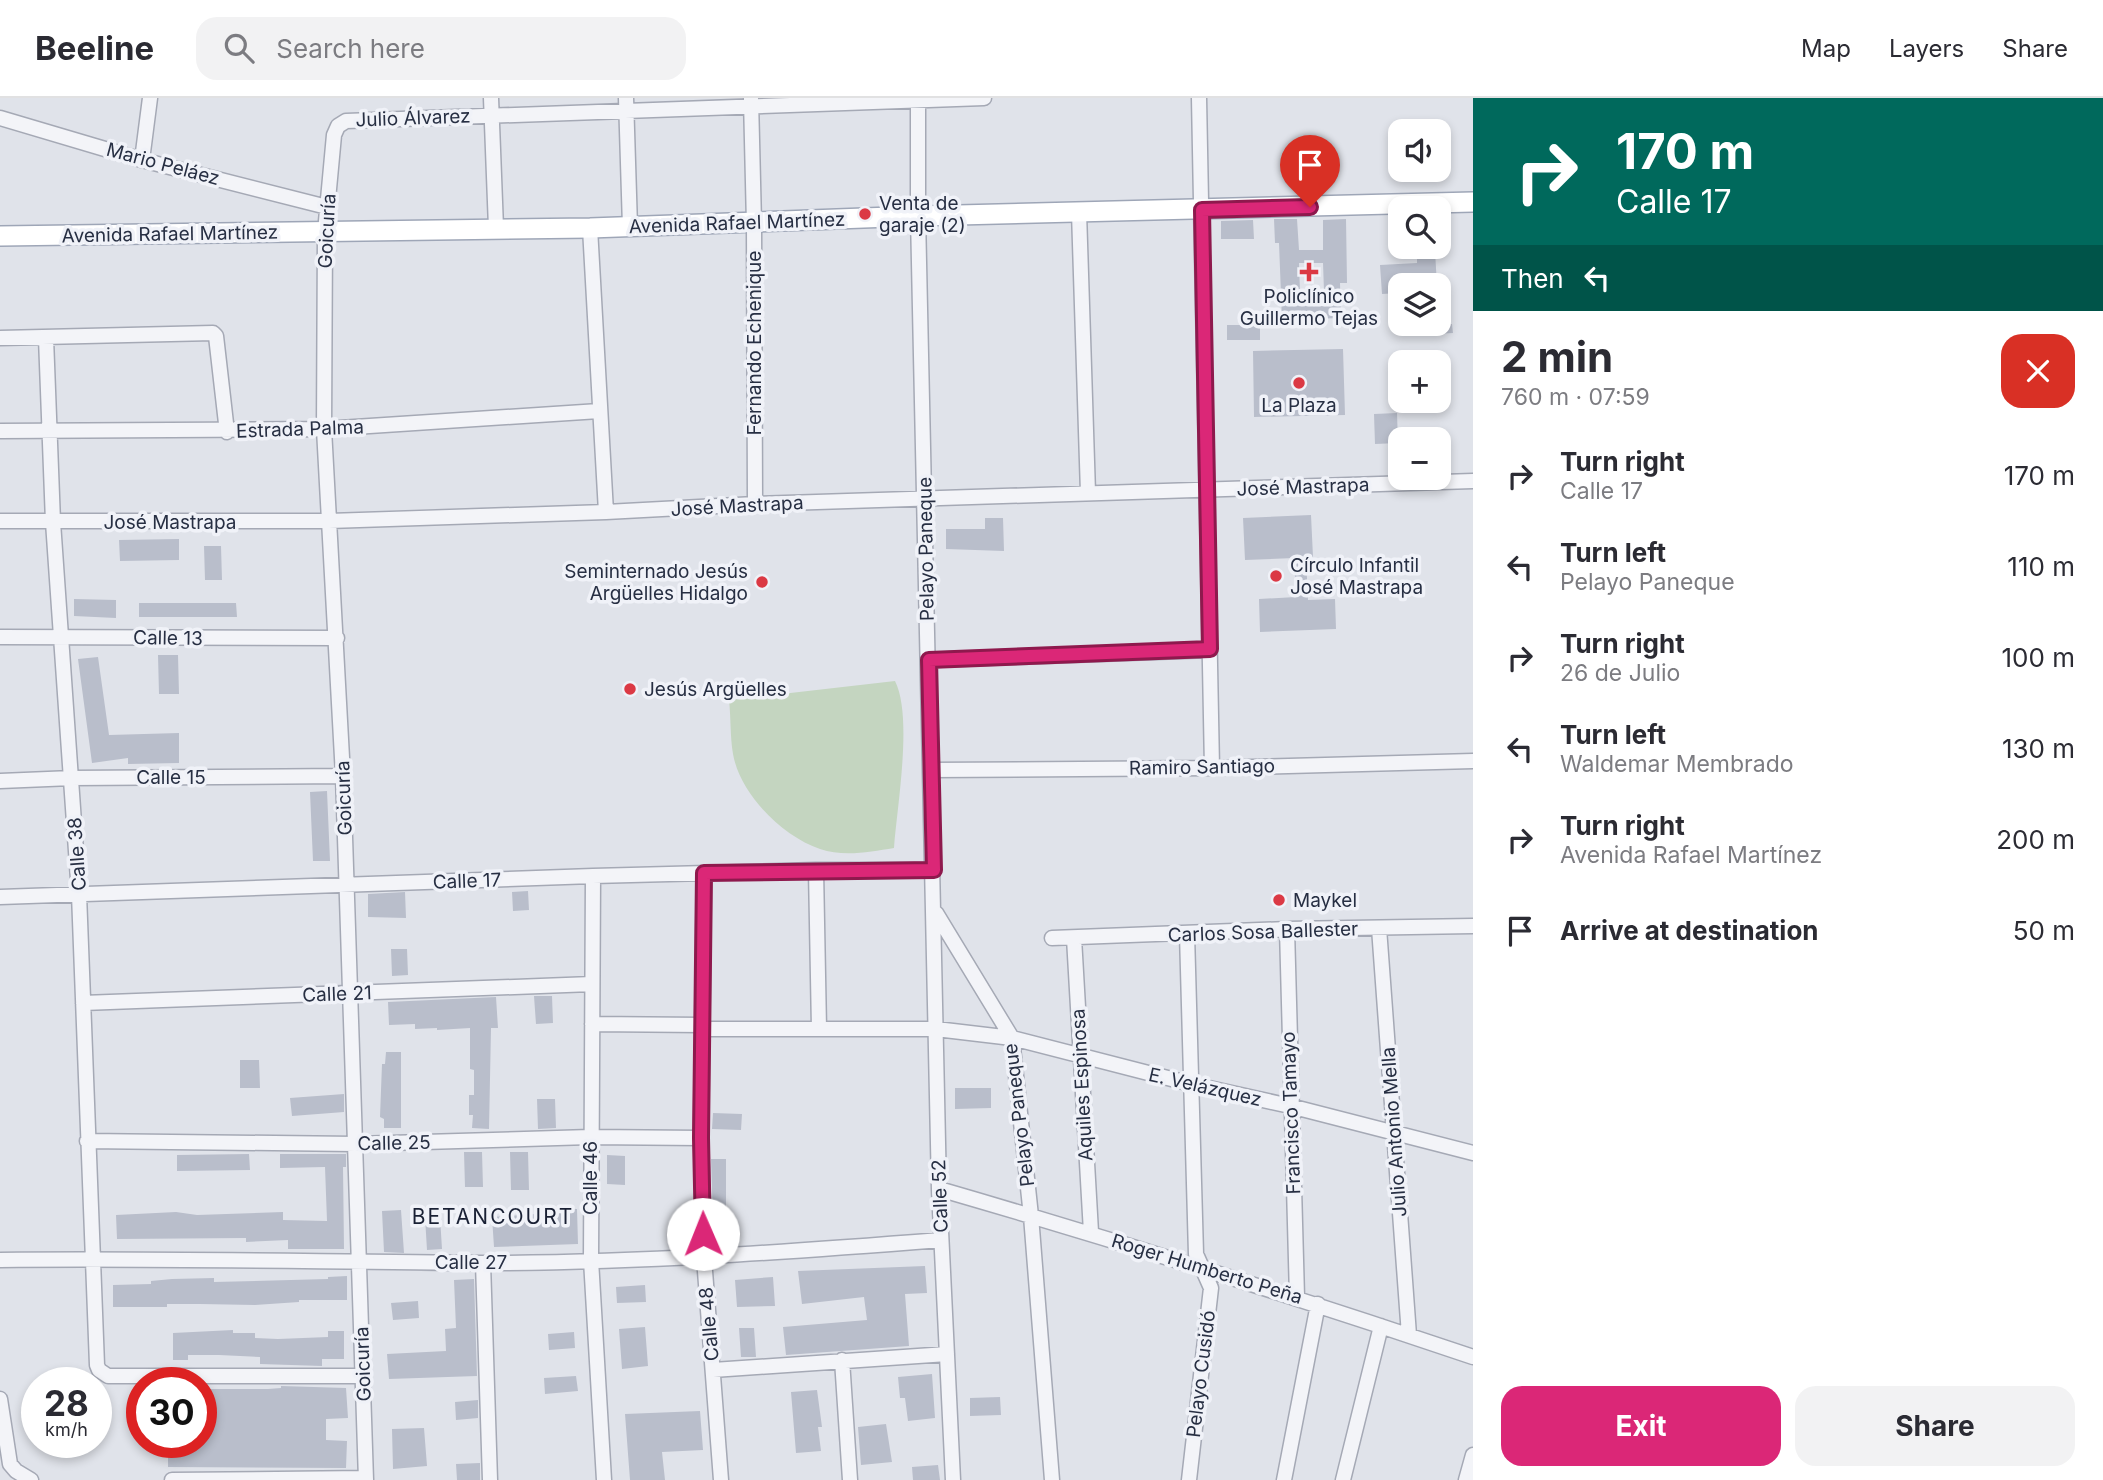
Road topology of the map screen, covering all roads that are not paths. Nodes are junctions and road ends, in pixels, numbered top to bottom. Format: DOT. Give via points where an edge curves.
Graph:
graph roads {
  1 [pos="150,98"];
  2 [pos="491,98"];
  3 [pos="984,98"];
  4 [pos="1199,98"];
  5 [pos="918,99"];
  6 [pos="751,102"];
  7 [pos="626,105"];
  8 [pos="492,115"];
  9 [pos="0,118"];
  10 [pos="346,121"];
  11 [pos="142,160"];
  12 [pos="1473,202"];
  13 [pos="327,207"];
  14 [pos="1202,210"];
  15 [pos="1079,212"];
  16 [pos="918,216"];
  17 [pos="754,223"];
  18 [pos="630,227"];
  19 [pos="496,228"];
  20 [pos="590,228"];
  21 [pos="325,232"];
  22 [pos="0,236"];
  23 [pos="0,338"];
  24 [pos="46,338"];
  25 [pos="599,411"];
  26 [pos="324,429"];
  27 [pos="0,431"];
  28 [pos="226,432"];
  29 [pos="50,433"];
  30 [pos="1473,481"];
  31 [pos="1207,490"];
  32 [pos="1088,493"];
  33 [pos="925,499"];
  34 [pos="755,504"];
  35 [pos="606,512"];
  36 [pos="0,521"];
  37 [pos="329,521"];
  38 [pos="53,522"];
  39 [pos="60,636"];
  40 [pos="0,637"];
  41 [pos="337,638"];
  42 [pos="1210,649"];
  43 [pos="929,660"];
  44 [pos="1473,761"];
  45 [pos="1212,768"];
  46 [pos="931,770"];
  47 [pos="343,776"];
  48 [pos="72,778"];
  49 [pos="0,781"];
  50 [pos="816,870"];
  51 [pos="934,870"];
  52 [pos="704,873"];
  53 [pos="593,876"];
  54 [pos="347,886"];
  55 [pos="79,894"];
  56 [pos="0,897"];
  57 [pos="935,911"];
  58 [pos="1473,926"];
  59 [pos="1379,928"];
  60 [pos="1287,929"];
  61 [pos="1187,934"];
  62 [pos="1052,938"];
  63 [pos="1074,938"];
  64 [pos="592,984"];
  65 [pos="350,993"];
  66 [pos="83,1003"];
  67 [pos="592,1024"];
  68 [pos="703,1027"];
  69 [pos="818,1029"];
  70 [pos="936,1029"];
  71 [pos="1012,1038"];
  72 [pos="1080,1057"];
  73 [pos="1191,1084"];
  74 [pos="1290,1106"];
  75 [pos="1394,1131"];
  76 [pos="590,1137"];
  77 [pos="701,1138"];
  78 [pos="87,1141"];
  79 [pos="355,1144"];
  80 [pos="1473,1153"];
  81 [pos="939,1189"];
  82 [pos="1031,1216"];
  83 [pos="1091,1232"];
  84 [pos="942,1240"];
  85 [pos="704,1258"];
  86 [pos="93,1259"];
  87 [pos="359,1260"];
  88 [pos="591,1260"];
  89 [pos="0,1261"];
  90 [pos="483,1262"];
  91 [pos="1203,1269"];
  92 [pos="1297,1297"];
  93 [pos="1318,1304"];
  94 [pos="1381,1326"];
  95 [pos="1409,1335"];
  96 [pos="947,1354"];
  97 [pos="1473,1357"];
  98 [pos="842,1360"];
  99 [pos="713,1370"];
  100 [pos="363,1376"];
  101 [pos="0,1399"];
  102 [pos="1473,1455"];
  103 [pos="366,1479"];
  104 [pos="31,1480"];
  105 [pos="172,1480"];
  106 [pos="490,1480"];
  107 [pos="604,1480"];
  108 [pos="720,1480"];
  109 [pos="850,1480"];
  110 [pos="953,1480"];
  111 [pos="1052,1480"];
  112 [pos="1189,1480"];
  113 [pos="1284,1480"];
  114 [pos="1343,1480"];
  115 [pos="1466,1480"];
  1 -- 11 [label="street"];
  2 -- 8 [label="street"];
  3 -- 5 [label="street, Julio Álvarez"];
  4 -- 14 [label="street"];
  5 -- 6 [label="street, Julio Álvarez"];
  5 -- 16 [label="street, Pelayo Paneque"];
  6 -- 7 [label="street, Julio Álvarez"];
  6 -- 17 [label="street, Fernando Echenique"];
  7 -- 8 [label="street, Julio Álvarez"];
  7 -- 18 [label="street"];
  8 -- 10 [label="street, Julio Álvarez"];
  8 -- 19 [label="street"];
  9 -- 11 [label="street, Mario Peláez"];
  10 -- 13 [label="street, Goicuría" via="334,135"];
  11 -- 13 [label="street, Mario Peláez"];
  12 -- 14 [label="main road, Avenida Rafael Martínez"];
  13 -- 21 [label="street, Goicuría"];
  14 -- 15 [label="main road, Avenida Rafael Martínez"];
  14 -- 31 [label="street"];
  15 -- 16 [label="main road, Avenida Rafael Martínez"];
  15 -- 32 [label="street"];
  16 -- 17 [label="main road, Avenida Rafael Martínez"];
  16 -- 33 [label="street, Pelayo Paneque"];
  17 -- 18 [label="main road, Avenida Rafael Martínez"];
  17 -- 34 [label="street, Fernando Echenique"];
  18 -- 20 [label="main road, Avenida Rafael Martínez"];
  19 -- 20 [label="main road, Avenida Rafael Martínez"];
  19 -- 21 [label="main road, Avenida Rafael Martínez"];
  20 -- 25 [label="street"];
  21 -- 22 [label="main road, Avenida Rafael Martínez"];
  21 -- 26 [label="street, Goicuría"];
  23 -- 24 [label="street"];
  24 -- 28 [label="street" via="205,332 216,336"];
  24 -- 29 [label="street, Calle 38"];
  25 -- 26 [label="street, Estrada Palma"];
  25 -- 35 [label="street"];
  26 -- 28 [label="street, Estrada Palma"];
  26 -- 37 [label="street, Goicuría"];
  27 -- 29 [label="street, Estrada Palma"];
  28 -- 29 [label="street, Estrada Palma"];
  29 -- 38 [label="street, Calle 38"];
  30 -- 31 [label="street, José Mastrapa"];
  31 -- 32 [label="street, José Mastrapa"];
  31 -- 42 [label="street"];
  32 -- 33 [label="street, José Mastrapa"];
  33 -- 34 [label="street, José Mastrapa"];
  33 -- 43 [label="street, Pelayo Paneque"];
  34 -- 35 [label="street, José Mastrapa"];
  35 -- 37 [label="street, José Mastrapa"];
  36 -- 38 [label="street, José Mastrapa"];
  37 -- 38 [label="street, José Mastrapa"];
  37 -- 41 [label="street, Goicuría"];
  38 -- 39 [label="street, Calle 38"];
  39 -- 40 [label="street, Calle 13"];
  39 -- 41 [label="street, Calle 13"];
  39 -- 48 [label="street, Calle 38"];
  41 -- 47 [label="street, Goicuría"];
  42 -- 43 [label="street"];
  42 -- 45 [label="street"];
  43 -- 46 [label="street, Pelayo Paneque"];
  44 -- 45 [label="street, Ramiro Santiago"];
  45 -- 46 [label="street, Ramiro Santiago"];
  46 -- 51 [label="street, Pelayo Paneque"];
  47 -- 48 [label="street, Calle 15"];
  47 -- 54 [label="street, Goicuría"];
  48 -- 49 [label="street, Calle 15"];
  48 -- 55 [label="street, Calle 38"];
  50 -- 51 [label="street, Calle 17"];
  50 -- 52 [label="street, Calle 17"];
  50 -- 69 [label="street"];
  51 -- 57 [label="street, Pelayo Paneque"];
  52 -- 53 [label="street, Calle 17"];
  52 -- 68 [label="street, Calle 48"];
  53 -- 54 [label="street, Calle 17"];
  53 -- 64 [label="street, Calle 46"];
  54 -- 55 [label="street, Calle 17"];
  54 -- 65 [label="street, Goicuría"];
  55 -- 56 [label="street, Calle 17"];
  55 -- 66 [label="street, Calle 38"];
  57 -- 70 [label="street, Calle 52"];
  57 -- 71 [label="street, Pelayo Paneque"];
  58 -- 59 [label="street, Carlos Sosa Ballester"];
  59 -- 60 [label="street, Carlos Sosa Ballester"];
  59 -- 75 [label="street, Julio Antonio Mella"];
  60 -- 61 [label="street, Carlos Sosa Ballester"];
  60 -- 74 [label="street, Francisco Tamayo"];
  61 -- 63 [label="street, Carlos Sosa Ballester"];
  61 -- 73 [label="street, Pelayo Cusidó"];
  62 -- 63 [label="street, Carlos Sosa Ballester"];
  63 -- 72 [label="street, Aquiles Espinosa"];
  64 -- 65 [label="street, Calle 21"];
  64 -- 67 [label="street, Calle 46"];
  65 -- 66 [label="street, Calle 21"];
  65 -- 79 [label="street, Goicuría"];
  66 -- 78 [label="street, Calle 38"];
  67 -- 68 [label="street, E. Velázquez"];
  67 -- 76 [label="street, Calle 46"];
  68 -- 69 [label="street, E. Velázquez"];
  68 -- 77 [label="street, Calle 48"];
  69 -- 70 [label="street, E. Velázquez"];
  70 -- 71 [label="street, E. Velázquez"];
  70 -- 81 [label="street, Calle 52"];
  71 -- 72 [label="street, E. Velázquez"];
  71 -- 82 [label="street, Pelayo Paneque"];
  72 -- 73 [label="street, E. Velázquez"];
  72 -- 83 [label="street, Aquiles Espinosa"];
  73 -- 74 [label="street, E. Velázquez"];
  73 -- 91 [label="street, Pelayo Cusidó" via="1196,1254"];
  74 -- 75 [label="street, E. Velázquez"];
  74 -- 92 [label="street, Francisco Tamayo"];
  75 -- 80 [label="street, E. Velázquez"];
  75 -- 95 [label="street, Julio Antonio Mella"];
  76 -- 77 [label="street, Calle 25"];
  76 -- 79 [label="street, Calle 25"];
  76 -- 88 [label="street, Calle 46"];
  77 -- 85 [label="street, Calle 48"];
  78 -- 79 [label="street, Calle 25"];
  78 -- 86 [label="street, Calle 38"];
  79 -- 87 [label="street, Goicuría"];
  81 -- 82 [label="street, Roger Humberto Peña"];
  81 -- 84 [label="street, Calle 52"];
  82 -- 83 [label="street, Roger Humberto Peña"];
  82 -- 111 [label="street, Pelayo Paneque"];
  83 -- 91 [label="street, Roger Humberto Peña"];
  84 -- 85 [label="street, Calle 27"];
  84 -- 96 [label="street, Calle 52"];
  85 -- 88 [label="street, Calle 27"];
  85 -- 99 [label="street, Calle 48"];
  86 -- 87 [label="street, Calle 27"];
  86 -- 89 [label="street, Calle 27"];
  86 -- 100 [label="street, Calle 38" via="97,1365 108,1376"];
  87 -- 90 [label="street, Calle 27"];
  87 -- 100 [label="street, Goicuría"];
  88 -- 90 [label="street, Calle 27"];
  88 -- 107 [label="street, Calle 46"];
  90 -- 106 [label="street"];
  91 -- 92 [label="street, Roger Humberto Peña"];
  91 -- 112 [label="street, Pelayo Cusidó" via="1211,1288"];
  92 -- 93 [label="street, Roger Humberto Peña"];
  93 -- 94 [label="street, Roger Humberto Peña"];
  93 -- 113 [label="street"];
  94 -- 95 [label="street, Roger Humberto Peña"];
  94 -- 114 [label="street"];
  95 -- 97 [label="street, Roger Humberto Peña"];
  96 -- 98 [label="street"];
  96 -- 110 [label="street, Calle 52"];
  98 -- 99 [label="street"];
  98 -- 109 [label="street"];
  99 -- 108 [label="street, Calle 48"];
  100 -- 103 [label="street, Goicuría"];
  101 -- 104 [label="street" via="10,1464"];
  102 -- 115 [label="street"];
  103 -- 105 [label="street"];
}
